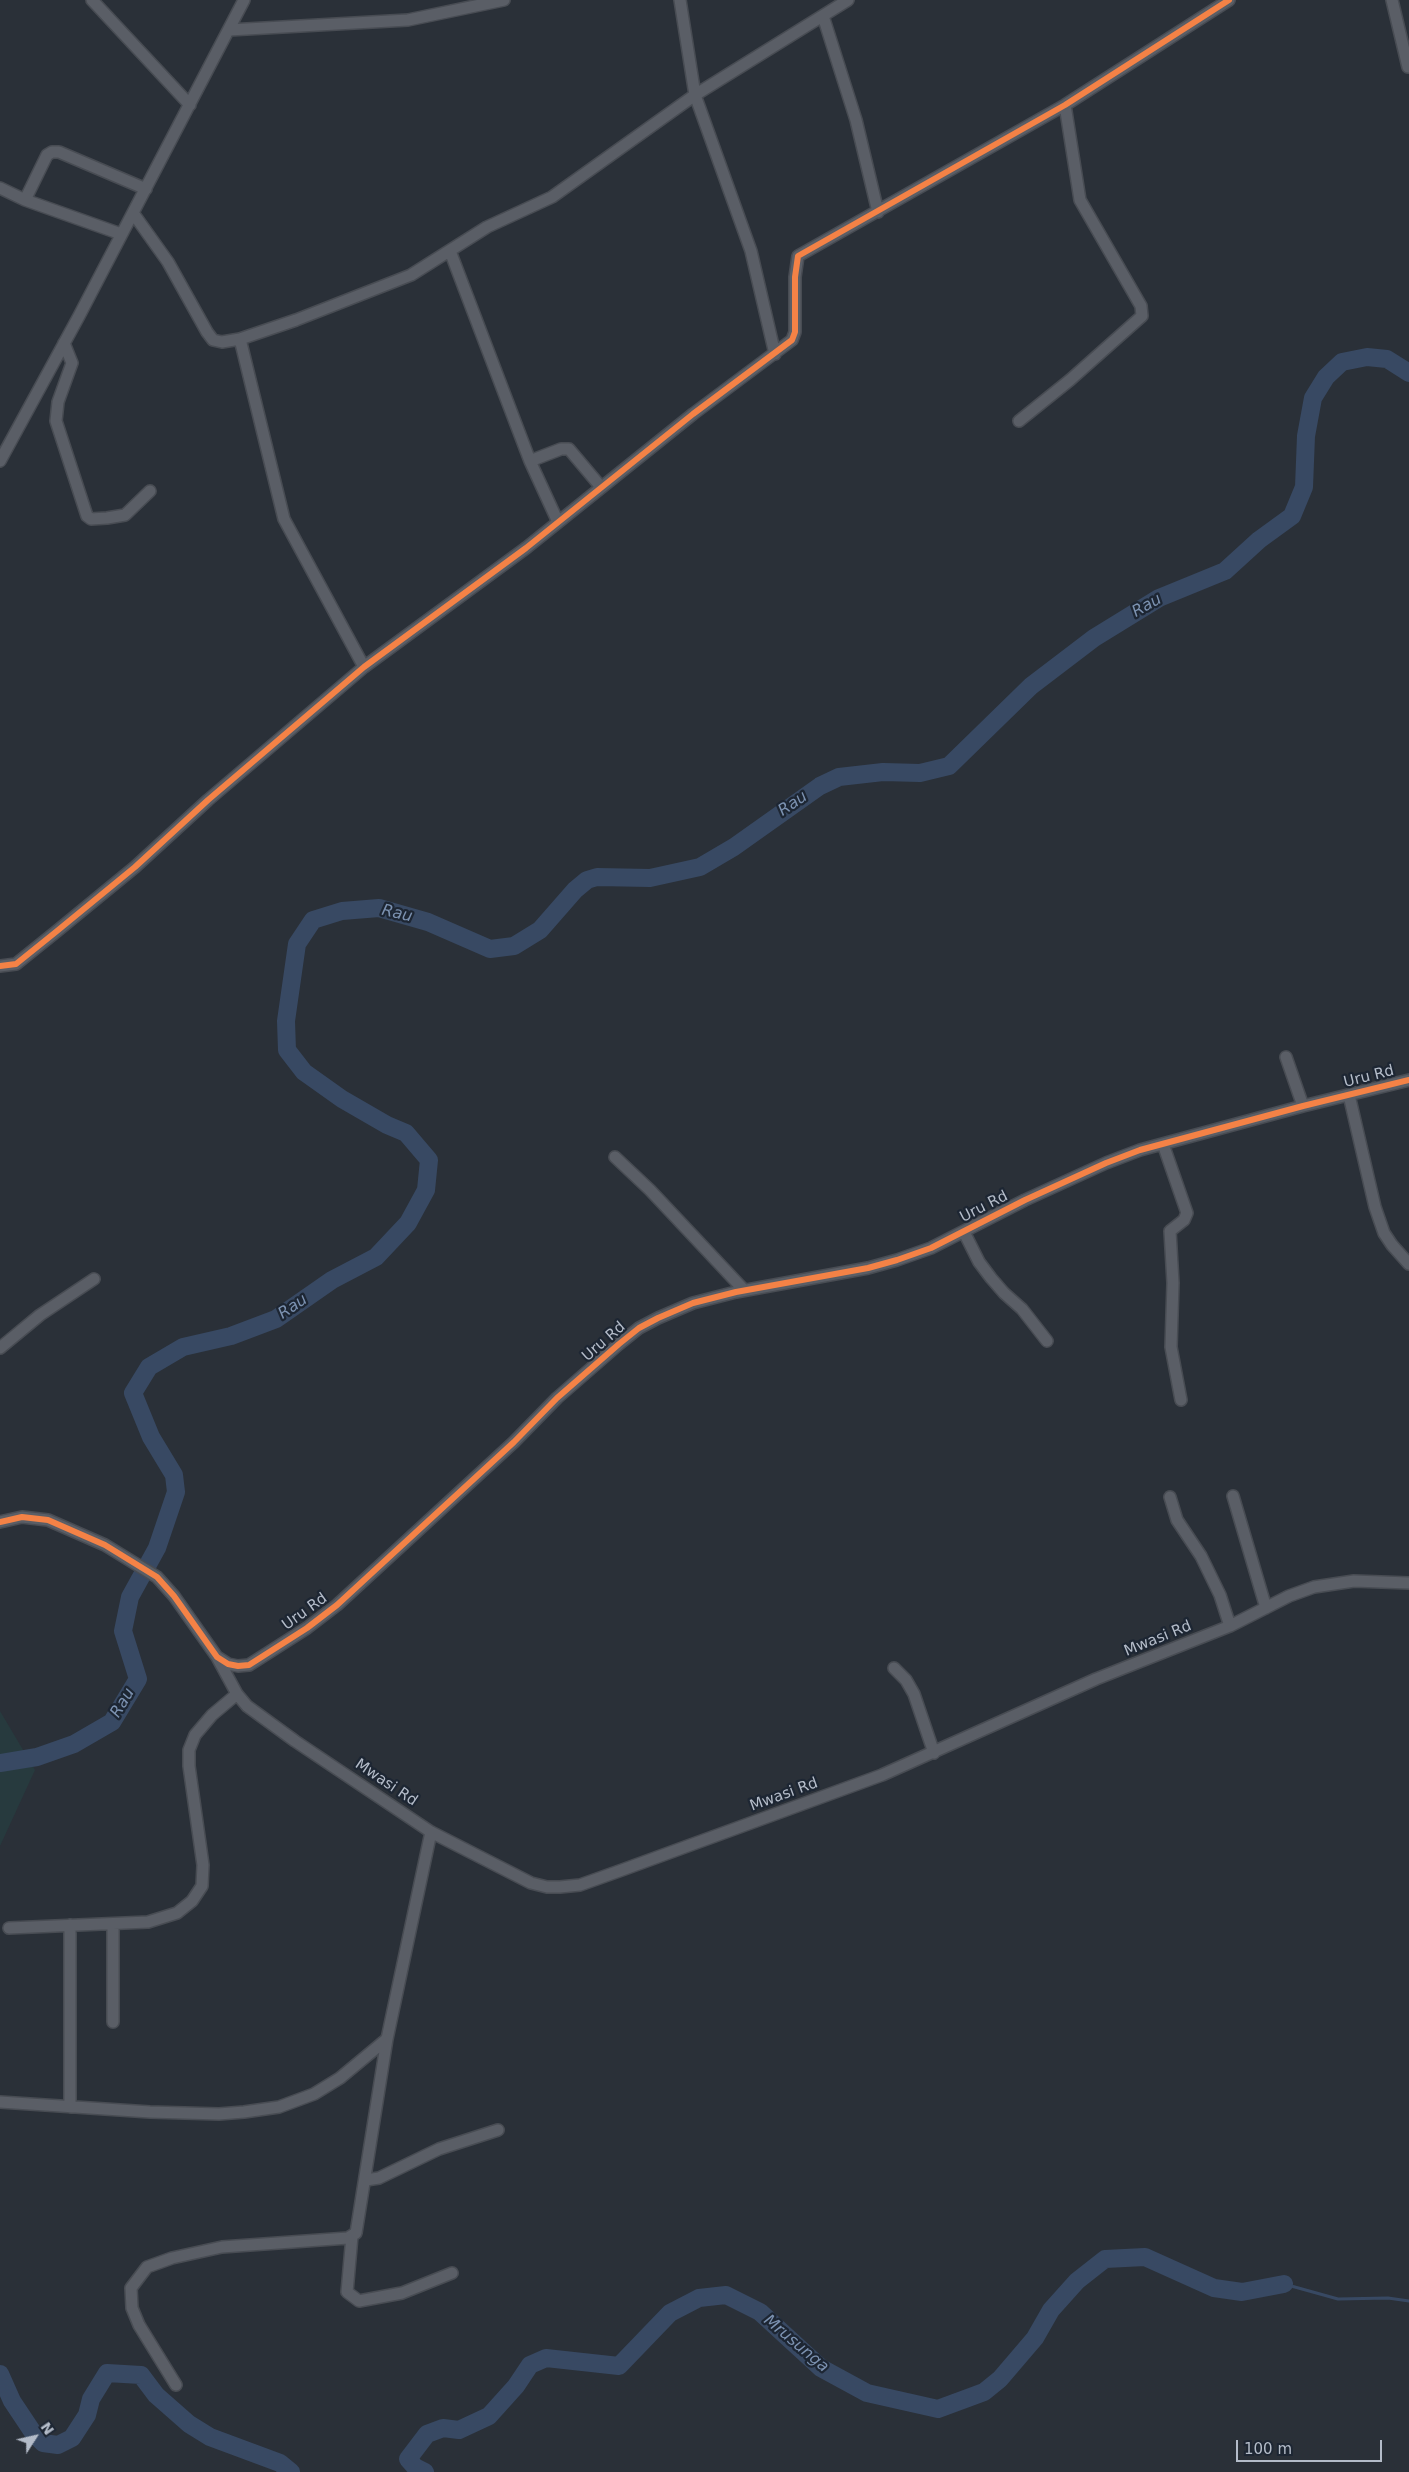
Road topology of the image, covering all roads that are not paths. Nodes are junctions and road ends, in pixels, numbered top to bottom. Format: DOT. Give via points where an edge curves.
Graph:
graph roads {
  1 [pos="92,0"];
  2 [pos="244,0"];
  3 [pos="504,0"];
  4 [pos="680,0"];
  5 [pos="848,0"];
  6 [pos="1229,0"];
  7 [pos="1392,0"];
  8 [pos="824,16"];
  9 [pos="228,30"];
  10 [pos="1408,67"];
  11 [pos="695,95"];
  12 [pos="190,105"];
  13 [pos="1065,105"];
  14 [pos="0,188"];
  15 [pos="146,189"];
  16 [pos="26,200"];
  17 [pos="878,212"];
  18 [pos="133,213"];
  19 [pos="121,234"];
  20 [pos="450,251"];
  21 [pos="240,339"];
  22 [pos="64,343"];
  23 [pos="775,354"];
  24 [pos="1019,421"];
  25 [pos="0,461"];
  26 [pos="530,461"];
  27 [pos="601,486"];
  28 [pos="150,491"];
  29 [pos="558,522"];
  30 [pos="364,668"];
  31 [pos="0,966"];
  32 [pos="1286,1057"];
  33 [pos="1409,1080"];
  34 [pos="1349,1095"];
  35 [pos="1303,1106"];
  36 [pos="1162,1144"];
  37 [pos="614,1158"];
  38 [pos="964,1232"];
  39 [pos="1409,1264"];
  40 [pos="94,1279"];
  41 [pos="744,1290"];
  42 [pos="1046,1341"];
  43 [pos="0,1348"];
  44 [pos="1180,1400"];
  45 [pos="1233,1496"];
  46 [pos="1170,1497"];
  47 [pos="0,1522"];
  48 [pos="1409,1583"];
  49 [pos="1266,1608"];
  50 [pos="1230,1626"];
  51 [pos="217,1657"];
  52 [pos="894,1668"];
  53 [pos="237,1694"];
  54 [pos="934,1753"];
  55 [pos="431,1832"];
  56 [pos="70,1925"];
  57 [pos="113,1925"];
  58 [pos="9,1928"];
  59 [pos="113,2022"];
  60 [pos="387,2039"];
  61 [pos="0,2102"];
  62 [pos="70,2107"];
  63 [pos="498,2130"];
  64 [pos="366,2180"];
  65 [pos="352,2236"];
  66 [pos="452,2273"];
  67 [pos="176,2385"];
  1 -- 12 [label="street"];
  2 -- 9 [label="street"];
  3 -- 9 [label="street" via="408,20"];
  4 -- 11 [label="street"];
  5 -- 8 [label="street"];
  6 -- 13 [label="street"];
  7 -- 10 [label="street"];
  8 -- 11 [label="street"];
  8 -- 17 [label="street" via="856,120"];
  9 -- 12 [label="street"];
  11 -- 20 [label="street" via="557,193 487,228"];
  11 -- 23 [label="street" via="749,244"];
  12 -- 15 [label="street"];
  13 -- 17 [label="street"];
  13 -- 24 [label="street" via="1080,200 1141,306 1142,316"];
  14 -- 16 [label="street"];
  15 -- 16 [label="street" via="59,152 52,152 46,155"];
  15 -- 18 [label="street"];
  16 -- 19 [label="street"];
  17 -- 23 [label="street" via="798,256 795,332 792,340"];
  18 -- 19 [label="street"];
  18 -- 21 [label="street" via="172,269 213,340"];
  19 -- 22 [label="street"];
  20 -- 21 [label="street" via="411,275"];
  20 -- 26 [label="street"];
  21 -- 30 [label="street" via="284,519"];
  22 -- 25 [label="street"];
  22 -- 28 [label="street" via="72,363 58,402 56,421 87,516 99,519 125,515"];
  23 -- 27 [label="street"];
  26 -- 27 [label="street" via="569,449"];
  26 -- 29 [label="street"];
  27 -- 29 [label="street"];
  29 -- 30 [label="street"];
  30 -- 31 [label="street" via="57,931 16,964"];
  32 -- 35 [label="street"];
  33 -- 34 [label="street, Uru Rd"];
  34 -- 35 [label="street, Uru Rd"];
  34 -- 39 [label="street" via="1384,1233"];
  35 -- 36 [label="street, Uru Rd"];
  36 -- 38 [label="street, Uru Rd" via="1106,1163"];
  36 -- 44 [label="street" via="1187,1213 1184,1220 1170,1231 1171,1347"];
  37 -- 41 [label="street" via="650,1190"];
  38 -- 41 [label="street, Uru Rd" via="931,1248 868,1268"];
  38 -- 42 [label="street" via="991,1278 1022,1308"];
  40 -- 43 [label="street" via="40,1315"];
  41 -- 51 [label="street, Uru Rd" via="674,1310 639,1328 557,1398 337,1606 249,1665 238,1666"];
  45 -- 49 [label="street"];
  46 -- 50 [label="street" via="1177,1520 1201,1556 1220,1595"];
  47 -- 51 [label="street" via="22,1517 48,1520 105,1545 151,1573 174,1596"];
  48 -- 49 [label="street, Mwasi Rd" via="1337,1582 1314,1587"];
  49 -- 50 [label="street, Mwasi Rd"];
  50 -- 54 [label="street, Mwasi Rd" via="1096,1679"];
  51 -- 53 [label="street, Mwasi Rd"];
  52 -- 54 [label="street" via="914,1694"];
  53 -- 55 [label="street, Mwasi Rd" via="295,1741"];
  53 -- 57 [label="street" via="195,1735 189,1750 204,1865 202,1886 192,1901 162,1919"];
  54 -- 55 [label="street, Mwasi Rd" via="580,1885 547,1887 531,1884"];
  55 -- 60 [label="street"];
  56 -- 57 [label="street"];
  56 -- 58 [label="street"];
  56 -- 62 [label="street"];
  57 -- 59 [label="street"];
  60 -- 62 [label="street" via="326,2086 296,2102 279,2106 218,2114"];
  60 -- 64 [label="street"];
  61 -- 62 [label="street"];
  63 -- 64 [label="street" via="444,2147 392,2172"];
  64 -- 65 [label="street" via="358,2227"];
  65 -- 66 [label="street" via="347,2292 359,2302 402,2294"];
  65 -- 67 [label="street" via="222,2247 147,2267 131,2288 132,2308"];
}
